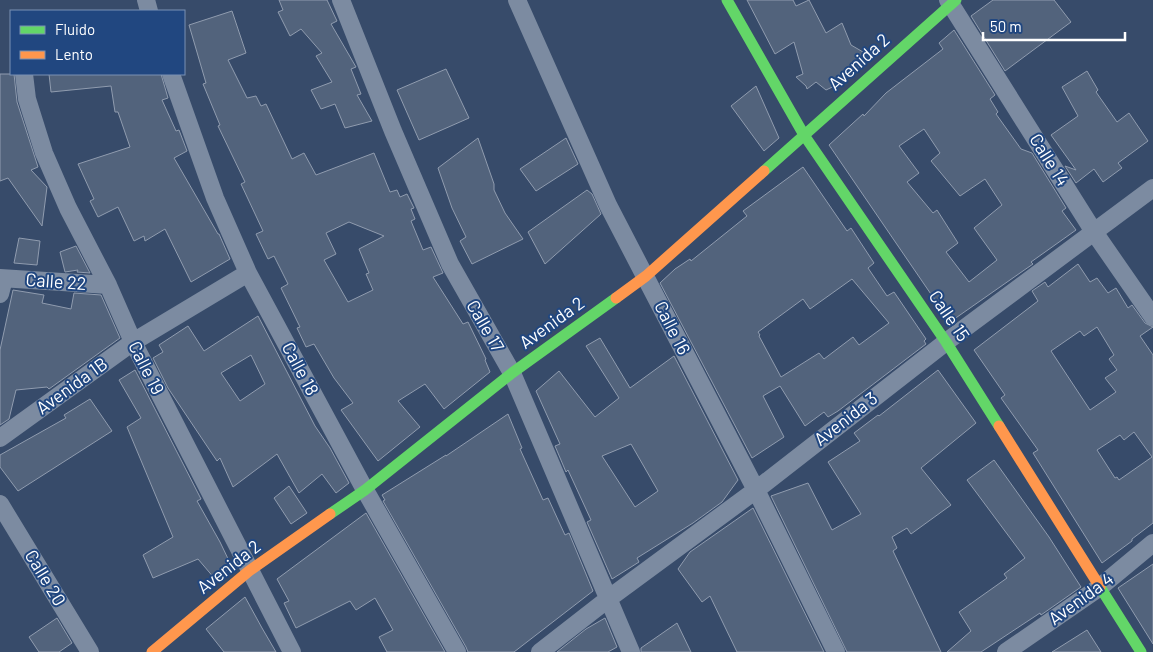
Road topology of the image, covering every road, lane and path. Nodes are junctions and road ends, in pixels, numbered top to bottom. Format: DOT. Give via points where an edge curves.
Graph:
graph roads {
  1 [pos="341,0"];
  2 [pos="517,0"];
  3 [pos="727,0"];
  4 [pos="951,1"];
  5 [pos="24,75"];
  6 [pos="171,75"];
  7 [pos="804,135"];
  8 [pos="1153,188"];
  9 [pos="1094,232"];
  10 [pos="248,273"];
  11 [pos="646,276"];
  12 [pos="1,283"];
  13 [pos="108,285"];
  14 [pos="1153,317"];
  15 [pos="132,342"];
  16 [pos="946,342"];
  17 [pos="512,373"];
  18 [pos="0,438"];
  19 [pos="364,490"];
  20 [pos="756,490"];
  21 [pos="0,504"];
  22 [pos="1153,543"];
  23 [pos="249,571"];
  24 [pos="1100,587"];
  25 [pos="608,599"];
  26 [pos="90,652"];
  27 [pos="152,652"];
  28 [pos="292,652"];
  29 [pos="457,652"];
  30 [pos="540,652"];
  31 [pos="631,652"];
  32 [pos="836,652"];
  33 [pos="1006,652"];
  34 [pos="1140,652"];
  1 -- 17 [label="street, Calle 17" via="450,264"];
  2 -- 11 [label="street, Calle 16" via="608,205"];
  3 -- 7 [label="street, Calle 15"];
  4 -- 7 [label="street, Avenida 2"];
  4 -- 9 [label="street, Calle 14"];
  5 -- 13 [label="street, Calle 19" via="27,100 44,153"];
  6 -- 10 [label="street, Calle 18" via="215,198"];
  7 -- 11 [label="street, Avenida 2"];
  7 -- 16 [label="street, Calle 15"];
  8 -- 9 [label="street, Avenida 3"];
  9 -- 14 [label="street, Calle 14"];
  9 -- 16 [label="street, Avenida 3"];
  10 -- 15 [label="street, Avenida 1B"];
  10 -- 19 [label="street, Calle 18"];
  11 -- 17 [label="street, Avenida 2"];
  11 -- 20 [label="street, Calle 16"];
  12 -- 13 [label="street, Calle 22"];
  13 -- 15 [label="street, Calle 19"];
  15 -- 18 [label="street, Avenida 1B"];
  15 -- 23 [label="street, Calle 19"];
  16 -- 20 [label="street, Avenida 3"];
  16 -- 24 [label="street, Calle 15"];
  17 -- 19 [label="street, Avenida 2"];
  17 -- 25 [label="street, Calle 17"];
  19 -- 23 [label="street, Avenida 2"];
  19 -- 29 [label="street, Calle 18"];
  20 -- 25 [label="street, Avenida 3"];
  20 -- 32 [label="street, Calle 16"];
  21 -- 26 [label="street, Calle 20"];
  22 -- 24 [label="street, Avenida 4"];
  23 -- 27 [label="street, Avenida 2"];
  23 -- 28 [label="street, Calle 19"];
  24 -- 33 [label="street, Avenida 4"];
  24 -- 34 [label="street, Calle 15"];
  25 -- 30 [label="street, Avenida 3"];
  25 -- 31 [label="street, Calle 17"];
}
